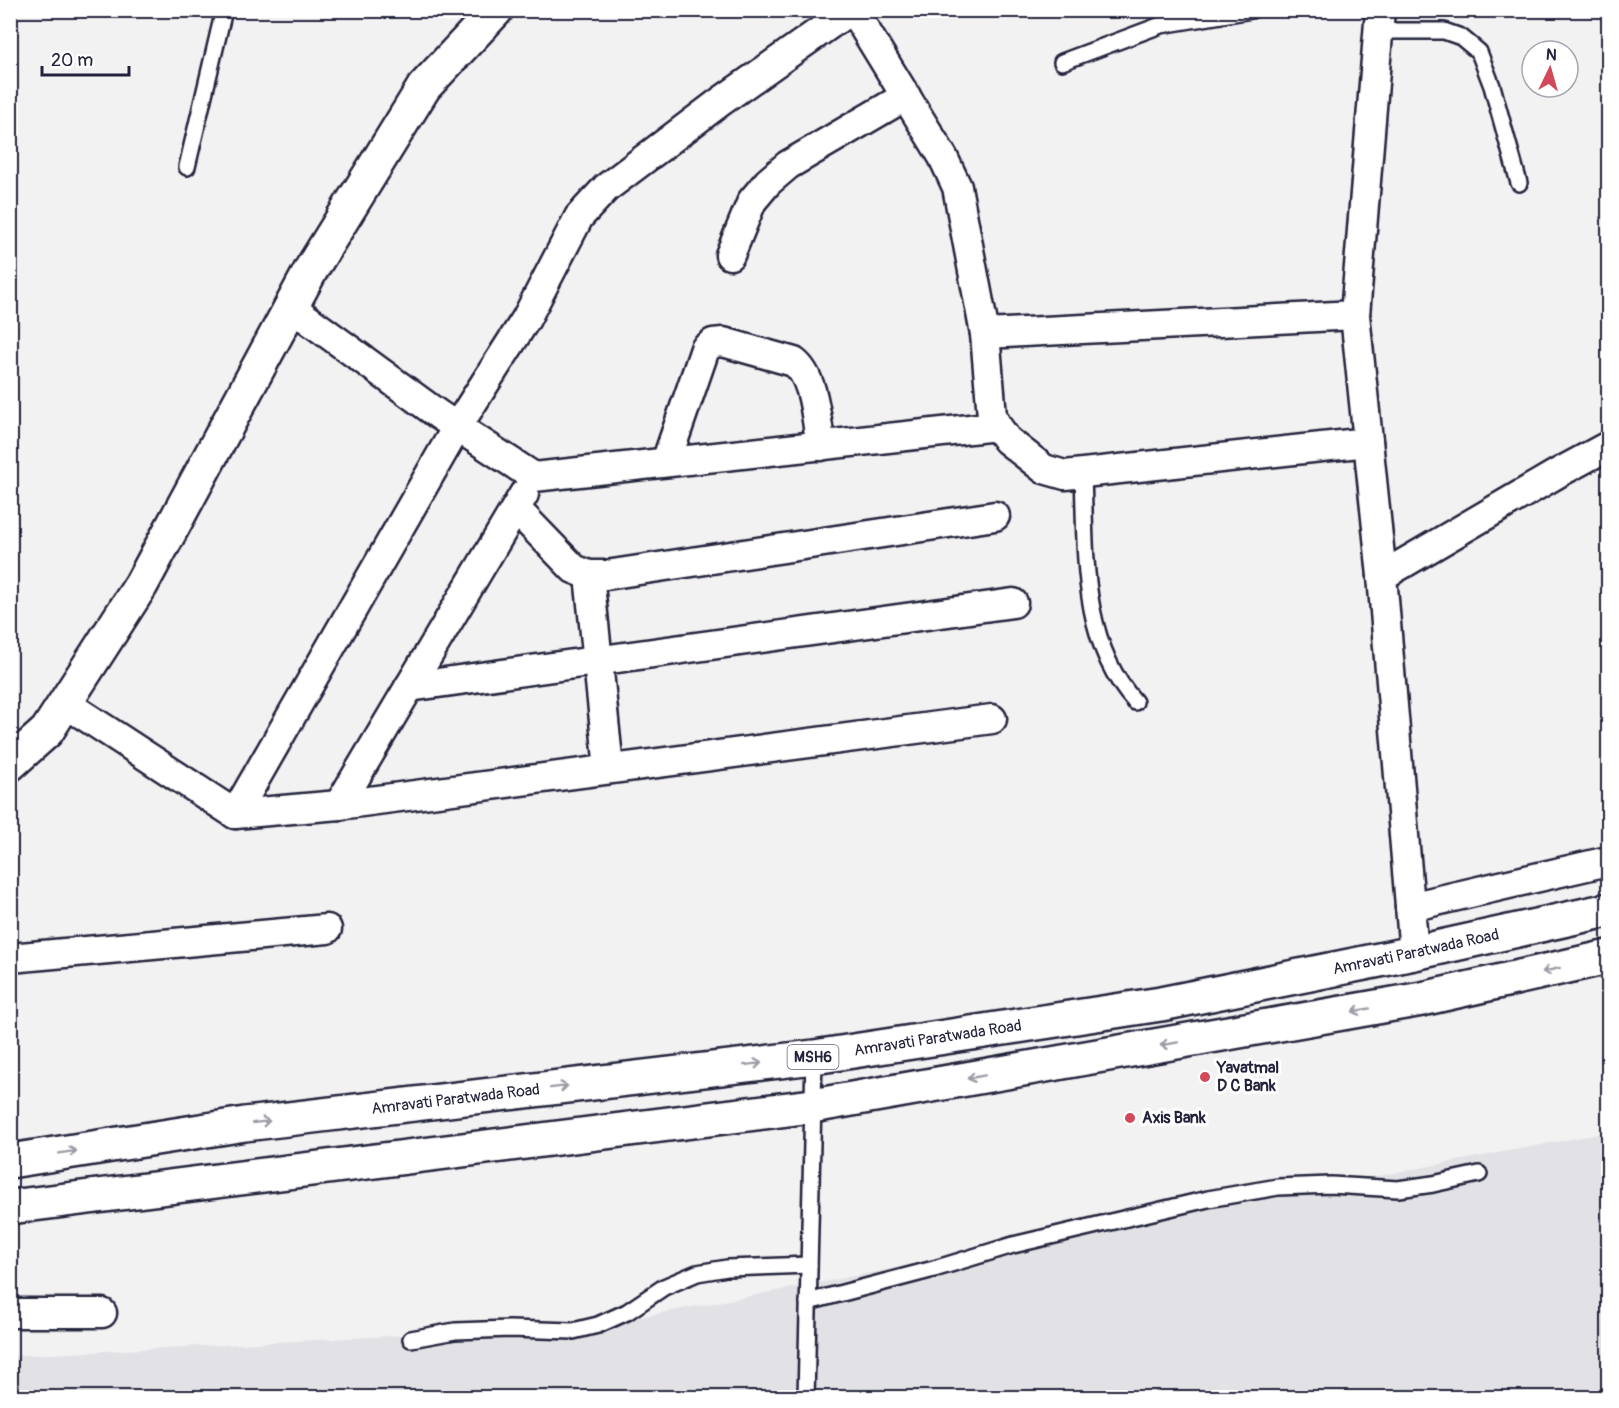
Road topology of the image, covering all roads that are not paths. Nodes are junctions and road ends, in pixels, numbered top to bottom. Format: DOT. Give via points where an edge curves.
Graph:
graph roads {
  1 [pos="224,10"];
  2 [pos="496,10"];
  3 [pos="851,10"];
  4 [pos="1252,10"];
  5 [pos="1379,21"];
  6 [pos="1062,62"];
  7 [pos="906,96"];
  8 [pos="187,167"];
  9 [pos="1519,183"];
  10 [pos="730,255"];
  11 [pos="291,307"];
  12 [pos="1355,315"];
  13 [pos="985,334"];
  14 [pos="997,426"];
  15 [pos="457,427"];
  16 [pos="1368,442"];
  17 [pos="821,446"];
  18 [pos="1608,446"];
  19 [pos="666,462"];
  20 [pos="1083,474"];
  21 [pos="534,477"];
  22 [pos="516,509"];
  23 [pos="995,516"];
  24 [pos="589,575"];
  25 [pos="1382,576"];
  26 [pos="1013,603"];
  27 [pos="596,661"];
  28 [pos="409,687"];
  29 [pos="1135,702"];
  30 [pos="65,703"];
  31 [pos="992,719"];
  32 [pos="10,764"];
  33 [pos="609,769"];
  34 [pos="339,805"];
  35 [pos="235,814"];
  36 [pos="1608,861"];
  37 [pos="1410,907"];
  38 [pos="1608,910"];
  39 [pos="327,929"];
  40 [pos="1414,953"];
  41 [pos="1608,957"];
  42 [pos="10,958"];
  43 [pos="813,1057"];
  44 [pos="812,1106"];
  45 [pos="10,1161"];
  46 [pos="1479,1174"];
  47 [pos="10,1207"];
  48 [pos="809,1265"];
  49 [pos="808,1302"];
  50 [pos="10,1313"];
  51 [pos="102,1313"];
  52 [pos="411,1339"];
  53 [pos="806,1398"];
  1 -- 8 [label="lane"];
  2 -- 11 [label="main road" via="424,87"];
  3 -- 7 [label="street"];
  3 -- 15 [label="street" via="606,188 579,217 526,319"];
  4 -- 6 [label="lane" via="1161,25"];
  5 -- 9 [label="lane" via="1461,37 1479,52"];
  5 -- 12 [label="street"];
  7 -- 10 [label="street" via="788,165 768,182 752,201"];
  7 -- 13 [label="street" via="957,187"];
  11 -- 15 [label="street"];
  11 -- 30 [label="main road" via="141,585"];
  12 -- 13 [label="street"];
  12 -- 16 [label="street"];
  13 -- 14 [label="street" via="992,416"];
  14 -- 17 [label="street"];
  14 -- 20 [label="street" via="1007,440 1044,470"];
  15 -- 21 [label="street"];
  15 -- 35 [label="street"];
  16 -- 20 [label="street"];
  16 -- 25 [label="street"];
  17 -- 19 [label="street"];
  17 -- 19 [label="street" via="810,384 803,369 794,362 723,342 713,343 705,349"];
  18 -- 25 [label="street"];
  19 -- 21 [label="street"];
  20 -- 29 [label="lane" via="1088,586 1097,628 1102,649 1120,685"];
  21 -- 22 [label="street"];
  22 -- 24 [label="street" via="574,569"];
  22 -- 28 [label="street"];
  23 -- 24 [label="street"];
  24 -- 27 [label="street"];
  25 -- 37 [label="street"];
  26 -- 27 [label="street"];
  27 -- 28 [label="street"];
  27 -- 33 [label="street"];
  28 -- 34 [label="street"];
  30 -- 32 [label="main road" via="47,731"];
  30 -- 35 [label="street"];
  31 -- 33 [label="street"];
  33 -- 34 [label="street"];
  34 -- 35 [label="street"];
  36 -- 37 [label="street"];
  37 -- 40 [label="street"];
  38 -- 40 [label="main road, Amravati Paratwada Road / MSH6"];
  39 -- 42 [label="street"];
  40 -- 43 [label="main road, Amravati Paratwada Road / MSH6" via="1161,1004"];
  41 -- 44 [label="main road, one-way" via="1422,999"];
  43 -- 44 [label="lane"];
  45 -- 43 [label="main road, Amravati Paratwada Road / MSH6, one-way" via="245,1124"];
  44 -- 47 [label="main road"];
  44 -- 48 [label="lane"];
  46 -- 49 [label="lane" via="1398,1189 1278,1187 1208,1199 1013,1245"];
  48 -- 49 [label="lane"];
  48 -- 52 [label="lane" via="697,1273 664,1287 627,1312 573,1332 455,1331"];
  49 -- 53 [label="lane"];
  50 -- 51 [label="street"];
}
